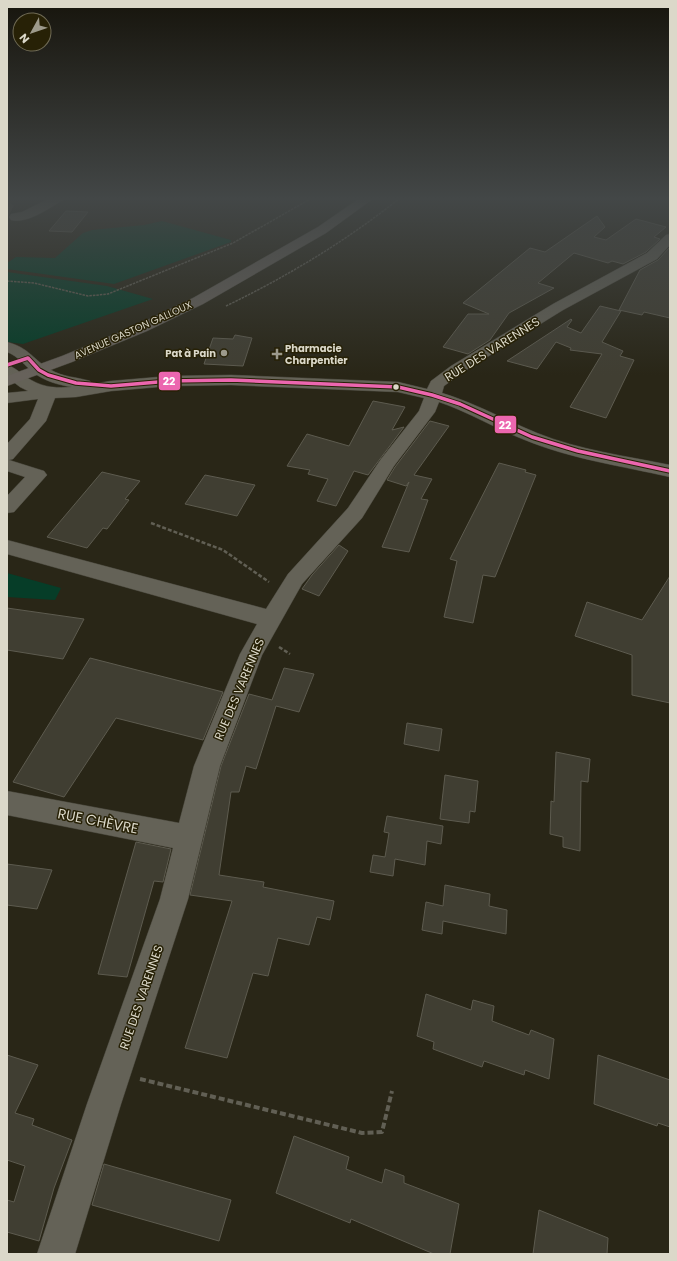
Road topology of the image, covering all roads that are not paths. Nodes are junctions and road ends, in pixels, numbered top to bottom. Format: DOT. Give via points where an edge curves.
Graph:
graph roads {
  1 [pos="275,257"];
  2 [pos="649,258"];
  3 [pos="663,262"];
  4 [pos="254,269"];
  5 [pos="73,342"];
  6 [pos="7,347"];
  7 [pos="43,353"];
  8 [pos="33,364"];
  9 [pos="261,365"];
  10 [pos="12,375"];
  11 [pos="243,380"];
  12 [pos="111,386"];
  13 [pos="7,391"];
  14 [pos="48,393"];
  15 [pos="432,394"];
  16 [pos="7,398"];
  17 [pos="7,455"];
  18 [pos="7,465"];
  19 [pos="670,471"];
  20 [pos="7,507"];
  21 [pos="7,547"];
  22 [pos="271,619"];
  23 [pos="7,803"];
  24 [pos="189,838"];
  25 [pos="56,1254"];
  1 -- 4 [label="main road, AVENUE GASTON GALLOUX"];
  2 -- 3 [label="street"];
  2 -- 15 [label="street, RUE DES VARENNES" via="558,307 457,369 437,384"];
  4 -- 5 [label="main road, AVENUE GASTON GALLOUX"];
  4 -- 8 [label="main road, AVENUE GASTON GALLOUX" via="198,301 142,328"];
  6 -- 8 [label="street" via="22,353"];
  7 -- 8 [label="main road, AVENUE GASTON GALLOUX"];
  8 -- 10 [label="street"];
  8 -- 10 [label="main road, AVENUE GASTON GALLOUX"];
  8 -- 12 [label="street" via="48,375 70,382"];
  9 -- 11 [label="street"];
  10 -- 13 [label="street"];
  10 -- 14 [label="street"];
  11 -- 12 [label="street" via="170,381"];
  11 -- 15 [label="street" via="287,374 398,386"];
  12 -- 14 [label="street" via="76,392"];
  14 -- 16 [label="street"];
  14 -- 17 [label="street" via="38,421"];
  15 -- 19 [label="street" via="532,437 578,451"];
  15 -- 22 [label="street, RUE DES VARENNES" via="427,412 387,463 354,513 295,579"];
  18 -- 20 [label="street" via="38,475"];
  21 -- 22 [label="street"];
  22 -- 24 [label="street, RUE DES VARENNES" via="251,654 207,766"];
  23 -- 24 [label="street, RUE CHÈVRE"];
  24 -- 25 [label="street, RUE DES VARENNES" via="174,899"];
}
